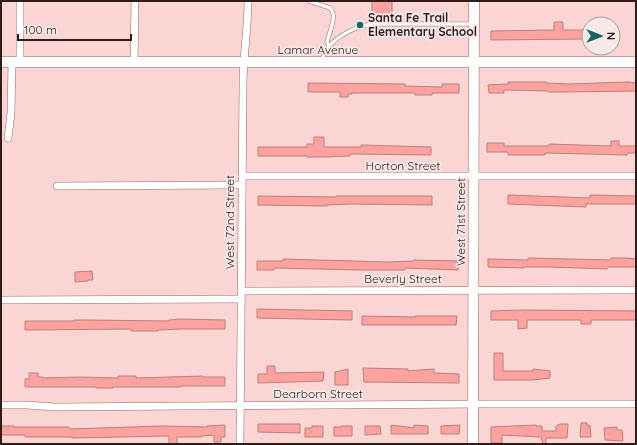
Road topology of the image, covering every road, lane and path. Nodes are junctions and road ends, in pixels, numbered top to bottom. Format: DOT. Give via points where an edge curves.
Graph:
graph roads {
  1 [pos="20,1"];
  2 [pos="135,1"];
  3 [pos="248,1"];
  4 [pos="309,1"];
  5 [pos="474,1"];
  6 [pos="474,24"];
  7 [pos="329,46"];
  8 [pos="1,62"];
  9 [pos="16,62"];
  10 [pos="636,62"];
  11 [pos="134,63"];
  12 [pos="243,63"];
  13 [pos="321,63"];
  14 [pos="474,63"];
  15 [pos="8,138"];
  16 [pos="242,176"];
  17 [pos="474,176"];
  18 [pos="636,176"];
  19 [pos="241,185"];
  20 [pos="57,186"];
  21 [pos="636,290"];
  22 [pos="473,291"];
  23 [pos="241,295"];
  24 [pos="3,300"];
  25 [pos="473,404"];
  26 [pos="636,404"];
  27 [pos="1,405"];
  28 [pos="239,405"];
  29 [pos="240,444"];
  30 [pos="473,444"];
  1 -- 9 [label="street"];
  2 -- 11 [label="street"];
  3 -- 12 [label="street, West 72nd Street"];
  4 -- 7 [label="lane" via="332,10 334,17 327,42"];
  5 -- 6 [label="street, West 71st Street"];
  6 -- 7 [label="lane" via="362,25"];
  6 -- 14 [label="street, West 71st Street"];
  7 -- 13 [label="lane"];
  8 -- 9 [label="street, Lamar Avenue"];
  9 -- 11 [label="street, Lamar Avenue"];
  9 -- 15 [label="street"];
  10 -- 14 [label="street, Lamar Avenue"];
  11 -- 12 [label="street, Lamar Avenue"];
  12 -- 13 [label="street, Lamar Avenue"];
  12 -- 16 [label="street, West 72nd Street"];
  13 -- 14 [label="street, Lamar Avenue"];
  14 -- 17 [label="street, West 71st Street"];
  16 -- 17 [label="street, Horton Street"];
  16 -- 19 [label="street, West 72nd Street"];
  17 -- 18 [label="street, Horton Street"];
  17 -- 22 [label="street, West 71st Street"];
  19 -- 20 [label="street"];
  19 -- 23 [label="street, West 72nd Street"];
  21 -- 22 [label="street, Beverly Street"];
  22 -- 23 [label="street, Beverly Street"];
  22 -- 25 [label="street, West 71st Street"];
  23 -- 24 [label="street, Beverly Street"];
  23 -- 28 [label="street, West 72nd Street"];
  25 -- 26 [label="street, Dearborn Street"];
  25 -- 28 [label="street, Dearborn Street"];
  25 -- 30 [label="street, West 71st Street"];
  27 -- 28 [label="street, Dearborn Street"];
  28 -- 29 [label="street, West 72nd Street"];
}
